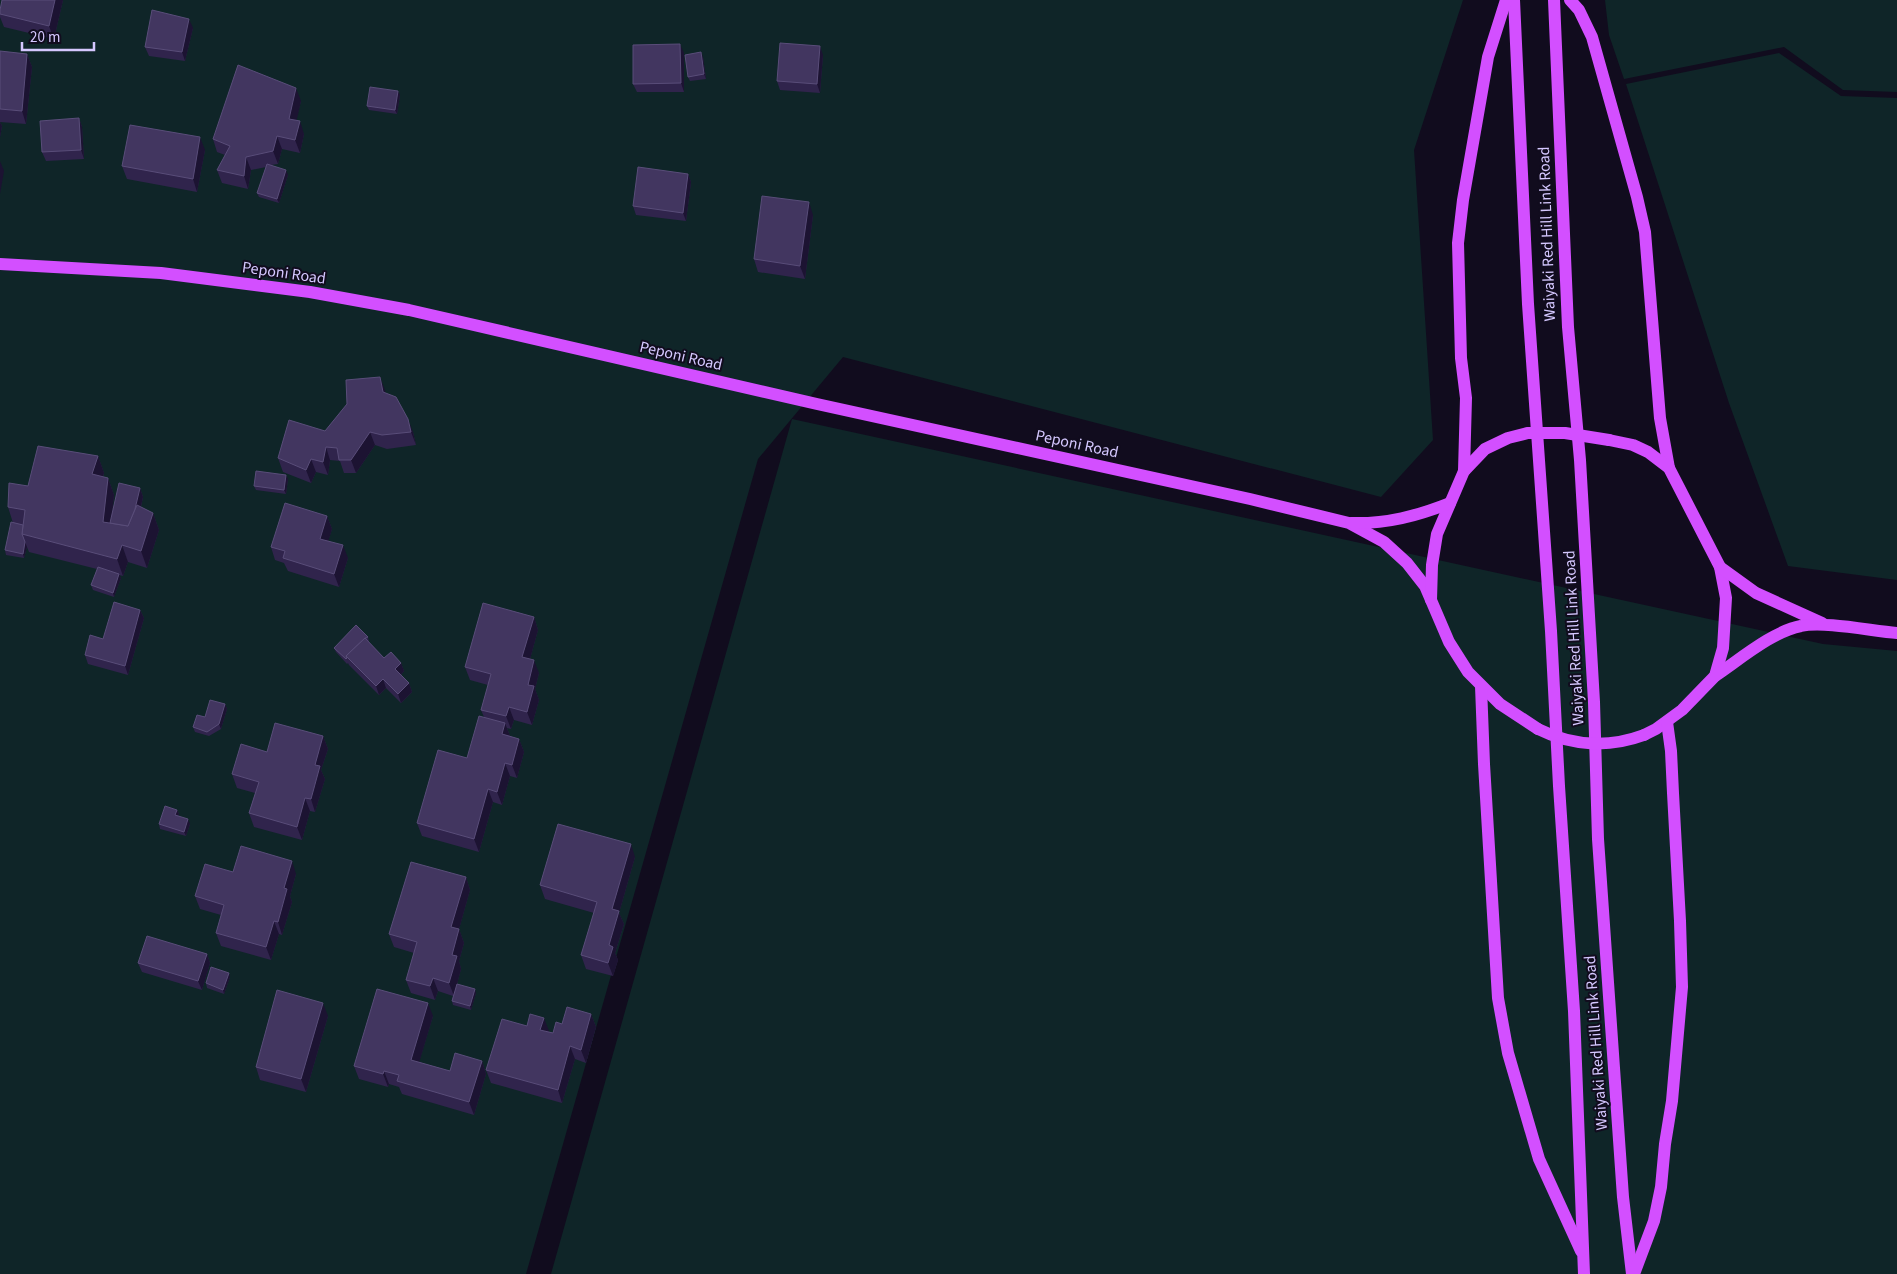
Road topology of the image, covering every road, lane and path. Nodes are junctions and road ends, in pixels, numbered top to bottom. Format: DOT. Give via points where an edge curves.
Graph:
graph roads {
  1 [pos="1506,0"];
  2 [pos="1514,0"];
  3 [pos="1554,0"];
  4 [pos="1570,0"];
  5 [pos="0,264"];
  6 [pos="1669,468"];
  7 [pos="1464,471"];
  8 [pos="1450,503"];
  9 [pos="1349,523"];
  10 [pos="1720,567"];
  11 [pos="1431,600"];
  12 [pos="1828,626"];
  13 [pos="1897,633"];
  14 [pos="1715,676"];
  15 [pos="1481,686"];
  16 [pos="1667,722"];
  17 [pos="1584,1258"];
  18 [pos="1584,1274"];
  19 [pos="1633,1274"];
  1 -- 7 [label="main road" via="1488,57 1458,243 1461,358 1466,398"];
  2 -- 17 [label="main road, Waiyaki Red Hill Link Road" via="1528,304 1574,1011"];
  3 -- 19 [label="main road, Waiyaki Red Hill Link Road" via="1568,327 1580,460 1598,838 1623,1198"];
  4 -- 6 [label="main road" via="1579,10 1592,38 1643,223 1660,418"];
  5 -- 9 [label="main road, Peponi Road" via="161,272 310,292 409,310"];
  6 -- 7 [label="main road, bridge" via="1633,445 1566,433 1528,432 1485,449"];
  6 -- 10 [label="main road"];
  7 -- 8 [label="main road"];
  8 -- 9 [label="main road, Peponi Road" via="1387,522"];
  8 -- 11 [label="main road" via="1433,552"];
  9 -- 11 [label="main road, Peponi Road" via="1384,542 1398,554 1416,573"];
  10 -- 12 [label="main road" via="1756,594"];
  10 -- 14 [label="main road" via="1726,598 1725,622 1723,648"];
  11 -- 15 [label="main road" via="1452,650"];
  12 -- 13 [label="main road"];
  12 -- 14 [label="main road" via="1801,626 1774,637"];
  14 -- 16 [label="main road"];
  15 -- 16 [label="main road, bridge" via="1500,704 1538,729 1585,744 1623,742"];
  15 -- 17 [label="main road" via="1498,998 1502,1021 1539,1159"];
  16 -- 19 [label="main road" via="1682,988 1661,1187 1654,1221"];
  17 -- 18 [label="main road, Waiyaki Red Hill Link Road"];
}
